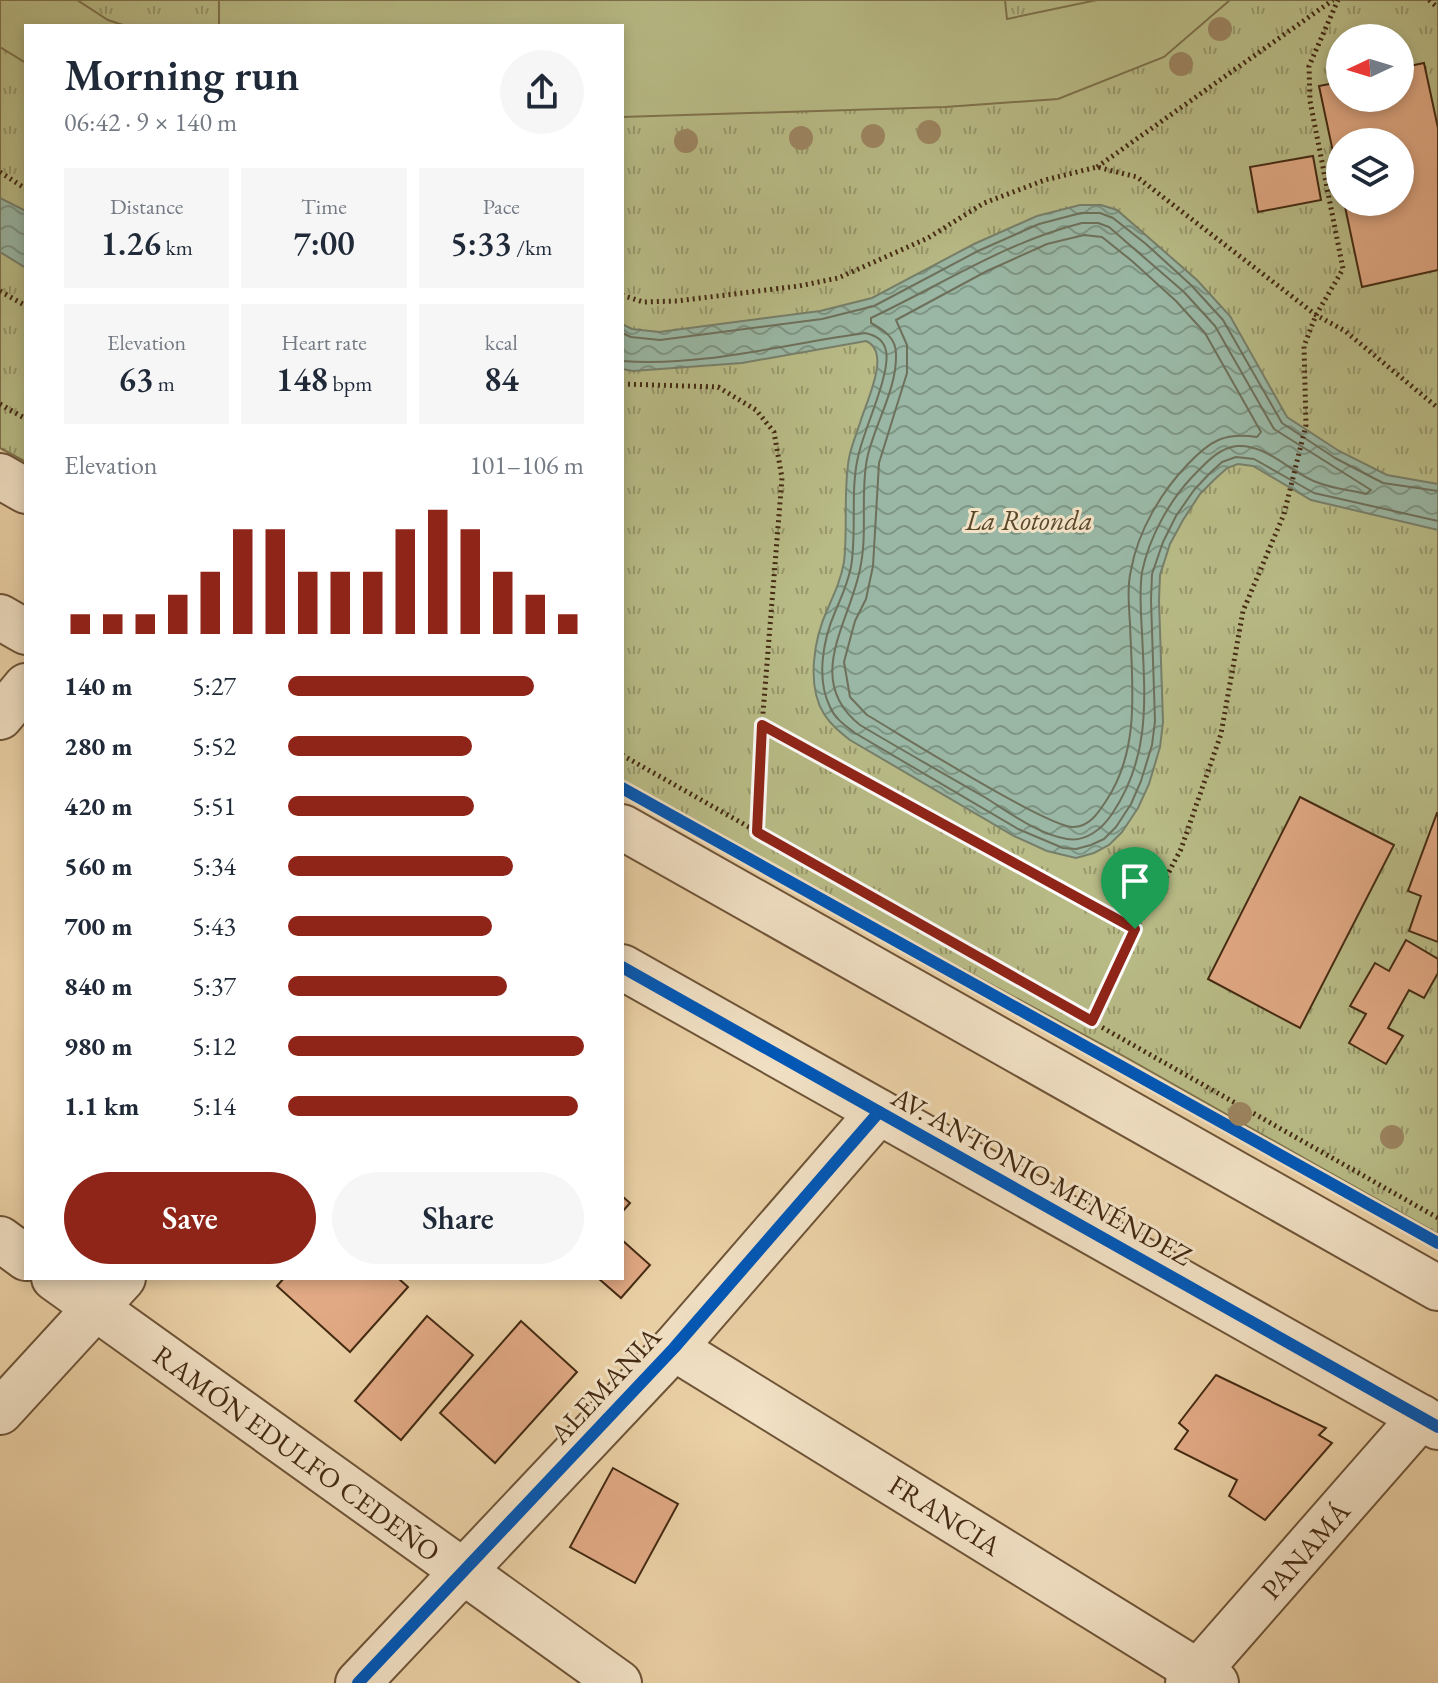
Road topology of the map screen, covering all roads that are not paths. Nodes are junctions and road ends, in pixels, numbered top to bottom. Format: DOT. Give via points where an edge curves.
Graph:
graph roads {
  1 [pos="0,476"];
  2 [pos="24,490"];
  3 [pos="0,617"];
  4 [pos="24,631"];
  5 [pos="24,688"];
  6 [pos="0,717"];
  7 [pos="624,828"];
  8 [pos="624,968"];
  9 [pos="879,1112"];
  10 [pos="0,1239"];
  11 [pos="24,1257"];
  12 [pos="61,1280"];
  13 [pos="1438,1288"];
  14 [pos="109,1293"];
  15 [pos="674,1348"];
  16 [pos="0,1412"];
  17 [pos="1430,1422"];
  18 [pos="462,1573"];
  19 [pos="1201,1679"];
  20 [pos="358,1683"];
  21 [pos="619,1683"];
  1 -- 2 [label="street"];
  3 -- 4 [label="street"];
  5 -- 6 [label="street"];
  7 -- 13 [label="street"];
  8 -- 9 [label="street, AV. ANTONIO MENÉNDEZ"];
  9 -- 15 [label="street, ALEMANIA"];
  9 -- 17 [label="street, AV. ANTONIO MENÉNDEZ"];
  10 -- 11 [label="street"];
  12 -- 14 [label="street, RAMÓN EDULFO CEDEÑO"];
  14 -- 16 [label="street"];
  14 -- 18 [label="street, RAMÓN EDULFO CEDEÑO"];
  15 -- 18 [label="street, ALEMANIA"];
  15 -- 19 [label="street, FRANCIA"];
  17 -- 19 [label="street, PANAMÁ"];
  18 -- 20 [label="street, ALEMANIA"];
  18 -- 21 [label="street, RAMÓN EDULFO CEDEÑO"];
}
